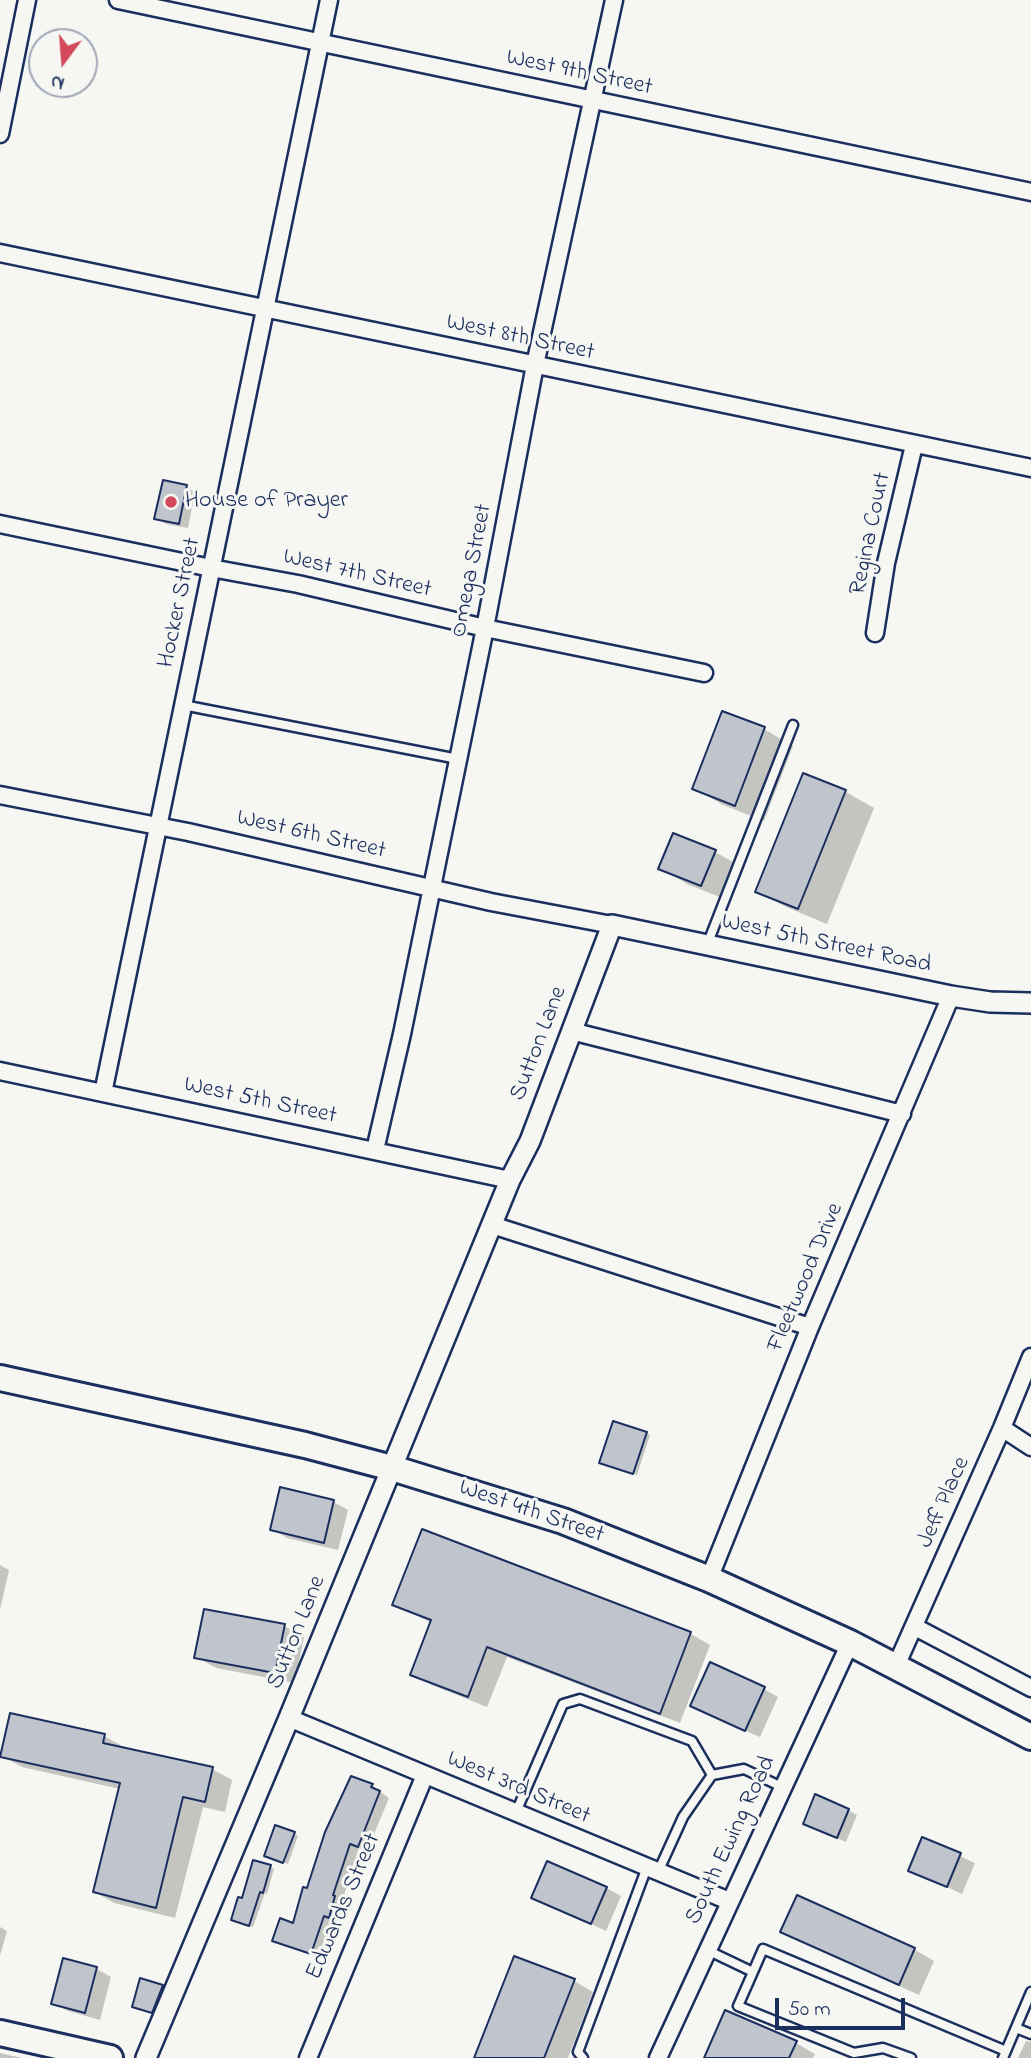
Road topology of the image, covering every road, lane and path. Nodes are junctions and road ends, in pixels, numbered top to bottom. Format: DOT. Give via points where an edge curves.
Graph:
graph roads {
  1 [pos="27,0"];
  2 [pos="118,0"];
  3 [pos="329,0"];
  4 [pos="614,0"];
  5 [pos="320,43"];
  6 [pos="592,100"];
  7 [pos="0,134"];
  8 [pos="1031,192"];
  9 [pos="0,253"];
  10 [pos="267,309"];
  11 [pos="535,365"];
  12 [pos="914,444"];
  13 [pos="1031,468"];
  14 [pos="0,524"];
  15 [pos="211,568"];
  16 [pos="485,628"];
  17 [pos="875,633"];
  18 [pos="704,673"];
  19 [pos="183,705"];
  20 [pos="793,725"];
  21 [pos="457,759"];
  22 [pos="0,795"];
  23 [pos="159,828"];
  24 [pos="431,886"];
  25 [pos="612,925"];
  26 [pos="707,945"];
  27 [pos="951,996"];
  28 [pos="1031,1003"];
  29 [pos="572,1031"];
  30 [pos="0,1071"];
  31 [pos="103,1093"];
  32 [pos="902,1114"];
  33 [pos="376,1150"];
  34 [pos="510,1180"];
  35 [pos="492,1225"];
  36 [pos="810,1327"];
  37 [pos="1031,1357"];
  38 [pos="0,1378"];
  39 [pos="1002,1429"];
  40 [pos="1031,1447"];
  41 [pos="392,1468"];
  42 [pos="709,1579"];
  43 [pos="915,1627"];
  44 [pos="850,1643"];
  45 [pos="897,1666"];
  46 [pos="1031,1688"];
  47 [pos="289,1718"];
  48 [pos="1031,1737"];
  49 [pos="425,1775"];
  50 [pos="712,1775"];
  51 [pos="782,1787"];
  52 [pos="516,1812"];
  53 [pos="653,1869"];
  54 [pos="729,1901"];
  55 [pos="707,1951"];
  56 [pos="753,1972"];
  57 [pos="1031,1992"];
  58 [pos="1016,2028"];
  59 [pos="0,2032"];
  60 [pos="1031,2035"];
  61 [pos="1004,2054"];
  62 [pos="110,2058"];
  63 [pos="146,2058"];
  64 [pos="308,2058"];
  65 [pos="583,2058"];
  66 [pos="658,2058"];
  67 [pos="911,2058"];
  1 -- 7 [label="street"];
  2 -- 5 [label="street, West 9th Street"];
  3 -- 5 [label="street, Hocker Street"];
  4 -- 6 [label="street, Omega Street"];
  5 -- 6 [label="street, West 9th Street"];
  5 -- 10 [label="street, Hocker Street"];
  6 -- 8 [label="street, West 9th Street"];
  6 -- 11 [label="street, Omega Street"];
  9 -- 10 [label="street, West 8th Street"];
  10 -- 11 [label="street, West 8th Street"];
  10 -- 15 [label="street, Hocker Street"];
  11 -- 12 [label="street, West 8th Street"];
  11 -- 16 [label="street, Omega Street"];
  12 -- 13 [label="street, West 8th Street"];
  12 -- 17 [label="street, Regina Court"];
  14 -- 15 [label="street, West 7th Street"];
  15 -- 16 [label="street, West 7th Street"];
  15 -- 19 [label="street, Hocker Street"];
  16 -- 18 [label="street, West 7th Street"];
  16 -- 21 [label="street, Omega Street"];
  19 -- 21 [label="lane"];
  19 -- 23 [label="street, Hocker Street"];
  20 -- 26 [label="lane"];
  21 -- 24 [label="street, Omega Street"];
  22 -- 23 [label="street, West 6th Street"];
  23 -- 24 [label="street, West 6th Street"];
  23 -- 31 [label="street, Hocker Street"];
  24 -- 25 [label="street, West 6th Street"];
  24 -- 33 [label="street, Omega Street"];
  25 -- 26 [label="street, West 5th Street Road"];
  25 -- 29 [label="street, Sutton Lane"];
  26 -- 27 [label="street, West 5th Street Road"];
  27 -- 28 [label="street, West 5th Street Road"];
  27 -- 32 [label="street, Fleetwood Drive"];
  29 -- 32 [label="street"];
  29 -- 34 [label="street, Sutton Lane"];
  30 -- 31 [label="street, West 5th Street"];
  31 -- 33 [label="street, West 5th Street"];
  32 -- 36 [label="street, Fleetwood Drive"];
  33 -- 34 [label="street, West 5th Street"];
  34 -- 35 [label="street, Sutton Lane"];
  35 -- 36 [label="street"];
  35 -- 41 [label="street, Sutton Lane"];
  36 -- 42 [label="street, Fleetwood Drive"];
  37 -- 39 [label="street, Jeff Place"];
  38 -- 41 [label="main road, West 4th Street"];
  39 -- 40 [label="street"];
  39 -- 43 [label="street, Jeff Place"];
  41 -- 42 [label="main road, West 4th Street" via="563,1521"];
  41 -- 47 [label="street, Sutton Lane"];
  42 -- 44 [label="main road, West 4th Street"];
  43 -- 45 [label="street, Jeff Place"];
  43 -- 46 [label="street"];
  44 -- 45 [label="main road, West 4th Street"];
  44 -- 51 [label="street, South Ewing Road"];
  45 -- 48 [label="main road, West 4th Street"];
  47 -- 49 [label="street, West 3rd Street"];
  47 -- 63 [label="street, Sutton Lane"];
  49 -- 52 [label="street, West 3rd Street"];
  49 -- 64 [label="street, Edwards Street"];
  50 -- 51 [label="lane" via="744,1769"];
  50 -- 52 [label="lane" via="692,1741 580,1699 563,1704"];
  50 -- 53 [label="lane"];
  51 -- 54 [label="street, South Ewing Road"];
  52 -- 53 [label="street, West 3rd Street"];
  53 -- 54 [label="street, West 3rd Street"];
  53 -- 65 [label="lane" via="578,2052"];
  54 -- 55 [label="street, South Ewing Road"];
  55 -- 56 [label="lane"];
  55 -- 66 [label="street, South Ewing Road"];
  56 -- 61 [label="lane" via="763,1950"];
  56 -- 67 [label="lane" via="738,2006 854,2053 883,2048"];
  57 -- 58 [label="lane"];
  58 -- 60 [label="lane"];
  58 -- 61 [label="lane"];
  59 -- 62 [label="main road"];
}
